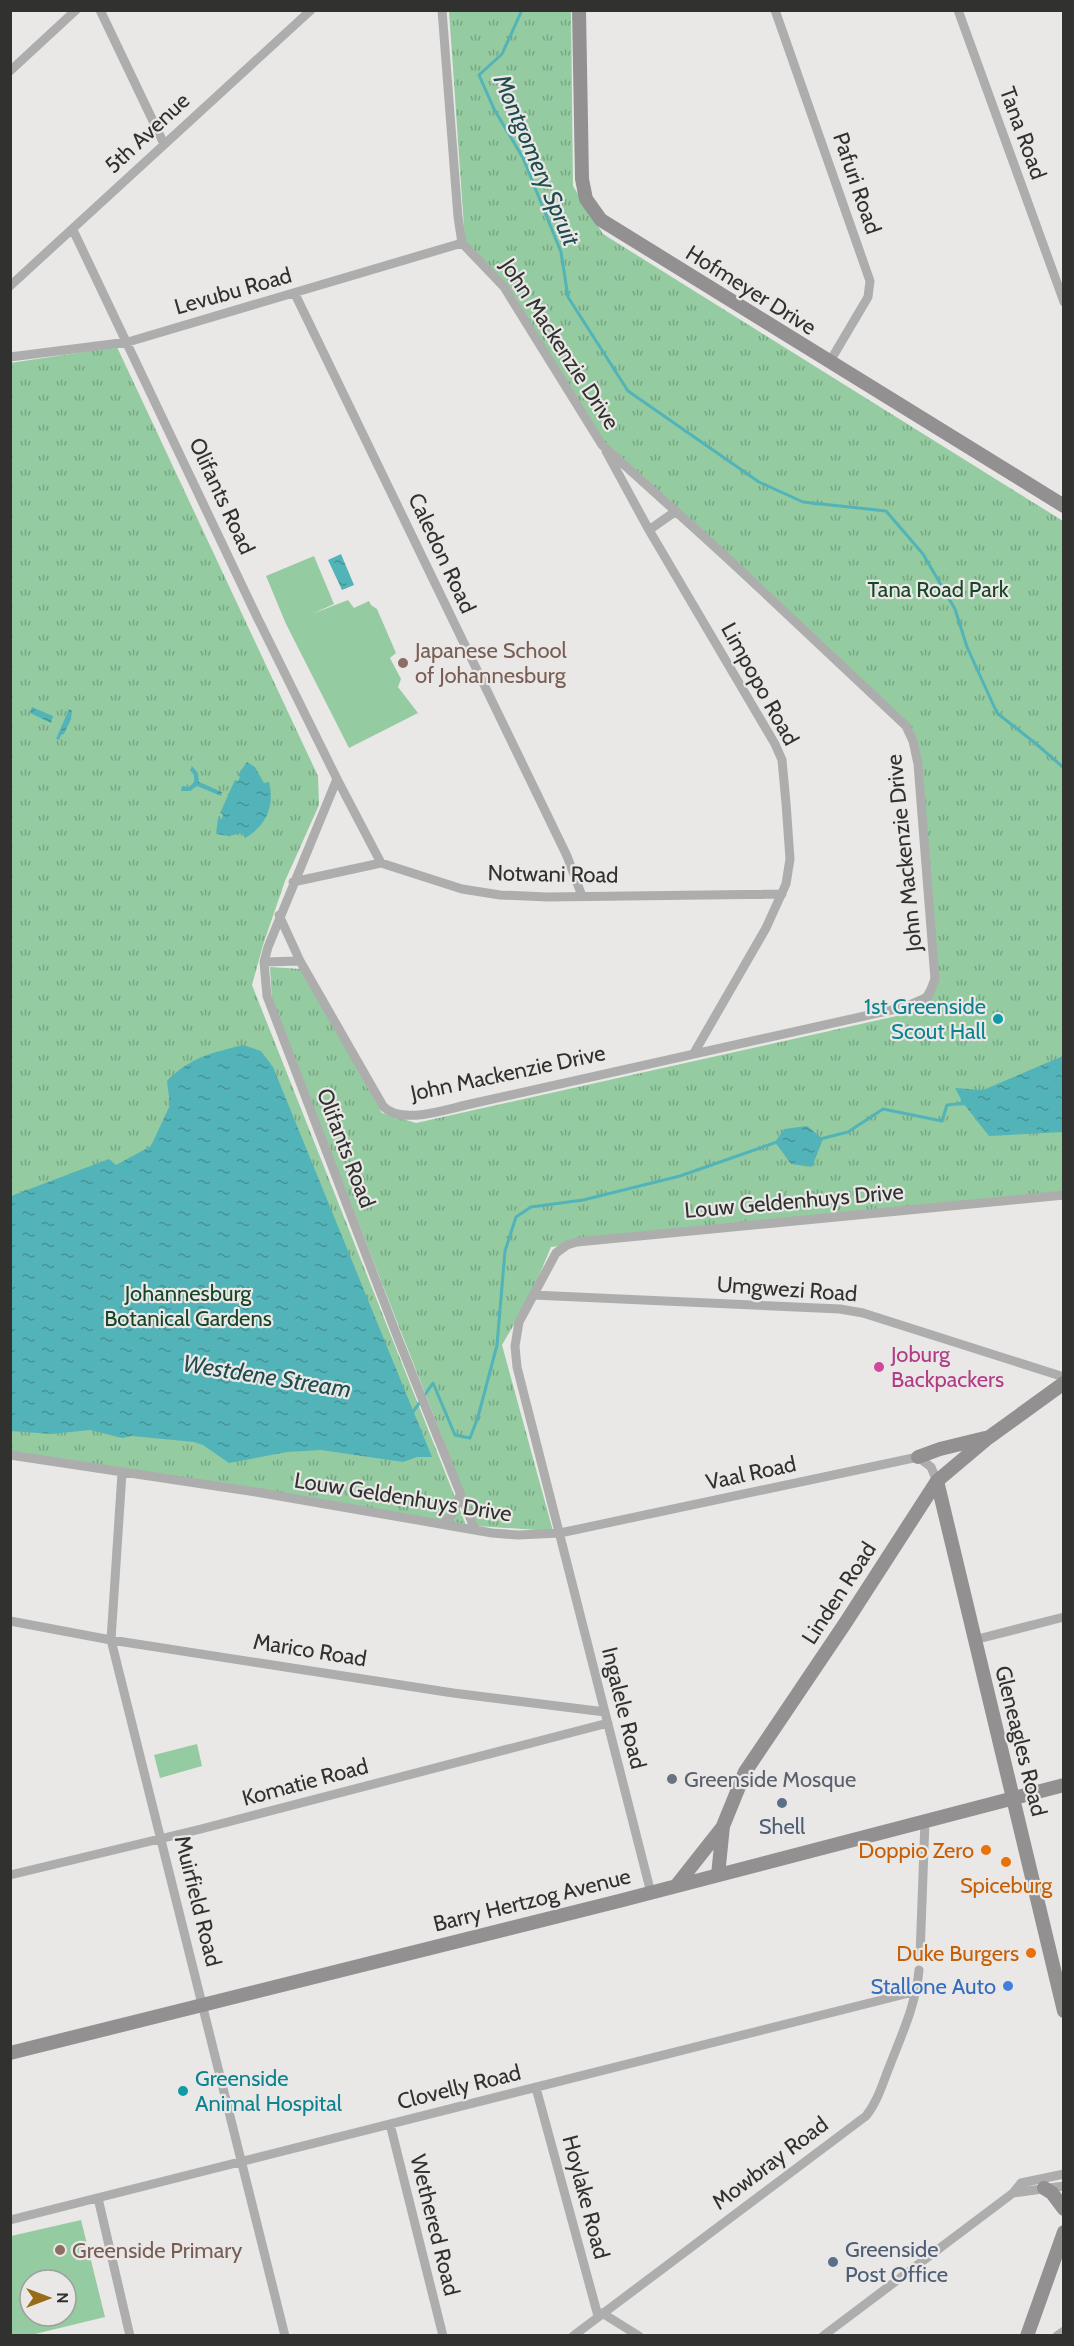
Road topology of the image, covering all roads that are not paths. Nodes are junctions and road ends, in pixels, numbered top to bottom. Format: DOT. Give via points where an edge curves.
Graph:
graph roads {
  1 [pos="76,10"];
  2 [pos="100,10"];
  3 [pos="311,10"];
  4 [pos="442,10"];
  5 [pos="579,10"];
  6 [pos="775,10"];
  7 [pos="958,10"];
  8 [pos="10,71"];
  9 [pos="164,144"];
  10 [pos="73,230"];
  11 [pos="462,243"];
  12 [pos="10,286"];
  13 [pos="295,294"];
  14 [pos="1064,302"];
  15 [pos="128,342"];
  16 [pos="10,357"];
  17 [pos="830,363"];
  18 [pos="602,445"];
  19 [pos="1064,506"];
  20 [pos="676,511"];
  21 [pos="649,530"];
  22 [pos="337,778"];
  23 [pos="381,862"];
  24 [pos="293,882"];
  25 [pos="782,894"];
  26 [pos="582,896"];
  27 [pos="279,915"];
  28 [pos="300,961"];
  29 [pos="264,962"];
  30 [pos="694,1053"];
  31 [pos="1064,1195"];
  32 [pos="533,1295"];
  33 [pos="1064,1377"];
  34 [pos="1064,1383"];
  35 [pos="988,1438"];
  36 [pos="10,1455"];
  37 [pos="918,1457"];
  38 [pos="122,1473"];
  39 [pos="937,1481"];
  40 [pos="460,1495"];
  41 [pos="444,1523"];
  42 [pos="475,1530"];
  43 [pos="561,1533"];
  44 [pos="1064,1617"];
  45 [pos="10,1621"];
  46 [pos="111,1640"];
  47 [pos="974,1640"];
  48 [pos="605,1712"];
  49 [pos="608,1723"];
  50 [pos="1064,1785"];
  51 [pos="1013,1798"];
  52 [pos="925,1821"];
  53 [pos="723,1826"];
  54 [pos="162,1839"];
  55 [pos="10,1875"];
  56 [pos="718,1875"];
  57 [pos="676,1886"];
  58 [pos="651,1893"];
  59 [pos="920,1956"];
  60 [pos="920,1970"];
  61 [pos="917,1992"];
  62 [pos="203,2004"];
  63 [pos="1064,2011"];
  64 [pos="10,2053"];
  65 [pos="536,2088"];
  66 [pos="390,2124"];
  67 [pos="243,2162"];
  68 [pos="1064,2174"];
  69 [pos="1064,2186"];
  70 [pos="1044,2188"];
  71 [pos="1013,2193"];
  72 [pos="98,2198"];
  73 [pos="1064,2209"];
  74 [pos="10,2220"];
  75 [pos="1063,2233"];
  76 [pos="600,2315"];
  77 [pos="1064,2331"];
  78 [pos="1028,2334"];
  79 [pos="130,2336"];
  80 [pos="285,2336"];
  81 [pos="443,2336"];
  82 [pos="573,2336"];
  83 [pos="639,2336"];
  84 [pos="824,2336"];
  85 [pos="1057,2336"];
  1 -- 8 [label="street"];
  2 -- 9 [label="street"];
  3 -- 9 [label="street, 5th Avenue"];
  4 -- 11 [label="street"];
  5 -- 17 [label="main road, Hofmeyer Drive" via="582,178 590,207 610,227"];
  6 -- 17 [label="street, Pafuri Road" via="870,281 868,297"];
  7 -- 14 [label="street, Tana Road"];
  9 -- 10 [label="street, 5th Avenue"];
  10 -- 12 [label="street, 5th Avenue"];
  10 -- 15 [label="street, Olifants Road"];
  11 -- 13 [label="street, Levubu Road"];
  11 -- 18 [label="street, John Mackenzie Drive" via="504,287"];
  13 -- 15 [label="street, Levubu Road"];
  13 -- 26 [label="street, Caledon Road" via="567,855"];
  15 -- 16 [label="street, Levubu Road"];
  15 -- 22 [label="street, Olifants Road"];
  17 -- 19 [label="main road, Hofmeyer Drive"];
  18 -- 20 [label="street, John Mackenzie Drive"];
  18 -- 21 [label="street, Limpopo Road"];
  20 -- 21 [label="street"];
  20 -- 30 [label="street, John Mackenzie Drive" via="906,726 920,774 936,970 930,995 920,1002"];
  21 -- 25 [label="street, Limpopo Road" via="779,753 790,859"];
  22 -- 23 [label="street, Olifants Road"];
  22 -- 24 [label="street, Olifants Road"];
  23 -- 24 [label="street"];
  23 -- 26 [label="street, Notwani Road" via="480,893"];
  24 -- 27 [label="street, Olifants Road"];
  25 -- 26 [label="street, Notwani Road"];
  25 -- 30 [label="street, Limpopo Road"];
  27 -- 28 [label="street, John Mackenzie Drive"];
  27 -- 29 [label="street, Olifants Road"];
  28 -- 29 [label="street"];
  28 -- 30 [label="street, John Mackenzie Drive" via="384,1106 397,1114 424,1114"];
  29 -- 40 [label="street, Olifants Road" via="271,1009"];
  31 -- 32 [label="street, Louw Geldenhuys Drive" via="577,1242 556,1253"];
  32 -- 33 [label="street, Umgwezi Road" via="840,1309"];
  32 -- 43 [label="street, Louw Geldenhuys Drive" via="516,1332 516,1356"];
  34 -- 35 [label="main road, Linden Road"];
  35 -- 37 [label="main road"];
  35 -- 39 [label="main road, Linden Road"];
  36 -- 38 [label="street, Louw Geldenhuys Drive"];
  37 -- 39 [label="street" via="931,1467"];
  37 -- 43 [label="street, Vaal Road"];
  38 -- 41 [label="street, Louw Geldenhuys Drive"];
  38 -- 46 [label="street, Muirfield Road"];
  39 -- 47 [label="main road, Gleneagles Road"];
  39 -- 53 [label="main road, Linden Road" via="745,1772"];
  40 -- 41 [label="street"];
  40 -- 42 [label="street, Olifants Road"];
  41 -- 42 [label="street, Louw Geldenhuys Drive"];
  42 -- 43 [label="street, Louw Geldenhuys Drive" via="518,1535"];
  43 -- 48 [label="street, Ingalele Road"];
  44 -- 47 [label="street"];
  45 -- 46 [label="street, Marico Road"];
  46 -- 48 [label="street, Marico Road" via="453,1693"];
  46 -- 54 [label="street, Muirfield Road"];
  47 -- 51 [label="main road, Gleneagles Road"];
  48 -- 49 [label="street, Ingalele Road"];
  49 -- 54 [label="street, Komatie Road"];
  49 -- 58 [label="street, Ingalele Road"];
  50 -- 51 [label="main road, Barry Hertzog Avenue"];
  51 -- 52 [label="main road, Barry Hertzog Avenue"];
  51 -- 63 [label="main road, Gleneagles Road"];
  52 -- 56 [label="main road, Barry Hertzog Avenue"];
  52 -- 59 [label="street"];
  53 -- 56 [label="main road, Linden Road"];
  53 -- 57 [label="main road"];
  54 -- 55 [label="street, Komatie Road"];
  54 -- 62 [label="street, Muirfield Road"];
  56 -- 57 [label="main road, Barry Hertzog Avenue"];
  57 -- 58 [label="main road, Barry Hertzog Avenue"];
  58 -- 62 [label="main road, Barry Hertzog Avenue"];
  60 -- 61 [label="street, Mowbray Road"];
  61 -- 65 [label="street, Clovelly Road"];
  61 -- 76 [label="street, Mowbray Road" via="876,2102 866,2116"];
  62 -- 64 [label="main road, Barry Hertzog Avenue"];
  62 -- 67 [label="street, Muirfield Road"];
  65 -- 66 [label="street, Clovelly Road"];
  65 -- 76 [label="street, Hoylake Road"];
  66 -- 67 [label="street, Clovelly Road"];
  66 -- 81 [label="street, Wethered Road"];
  67 -- 72 [label="street, Clovelly Road"];
  67 -- 80 [label="street, Muirfield Road"];
  68 -- 71 [label="street" via="1021,2183"];
  69 -- 70 [label="street"];
  70 -- 71 [label="street"];
  70 -- 73 [label="main road"];
  71 -- 84 [label="street"];
  72 -- 74 [label="street, Clovelly Road"];
  72 -- 79 [label="street"];
  75 -- 78 [label="main road"];
  76 -- 82 [label="street, Mowbray Road"];
  76 -- 83 [label="street"];
  77 -- 85 [label="street"];
}
